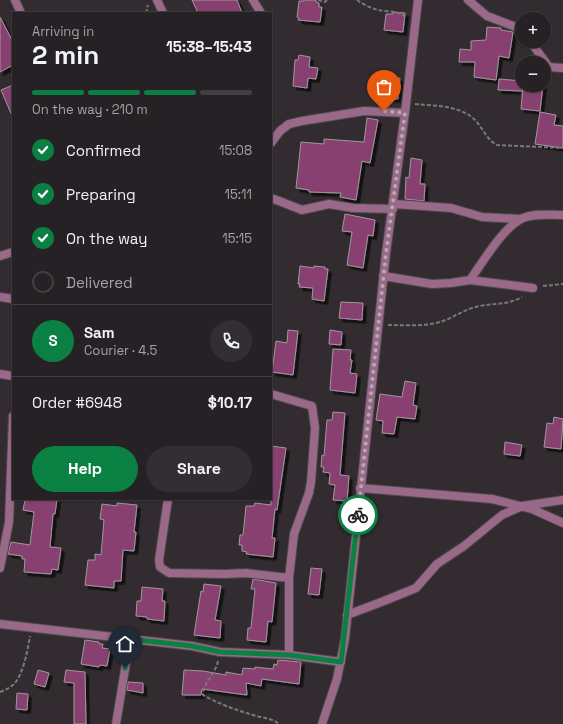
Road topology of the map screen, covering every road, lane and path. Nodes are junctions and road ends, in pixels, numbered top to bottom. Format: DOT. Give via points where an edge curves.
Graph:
graph roads {
  1 [pos="15,0"];
  2 [pos="157,0"];
  3 [pos="253,0"];
  4 [pos="318,0"];
  5 [pos="327,0"];
  6 [pos="357,0"];
  7 [pos="418,0"];
  8 [pos="468,0"];
  9 [pos="21,12"];
  10 [pos="163,12"];
  11 [pos="260,12"];
  12 [pos="415,27"];
  13 [pos="515,27"];
  14 [pos="535,48"];
  15 [pos="563,68"];
  16 [pos="406,103"];
  17 [pos="405,113"];
  18 [pos="272,142"];
  19 [pos="563,148"];
  20 [pos="272,200"];
  21 [pos="393,207"];
  22 [pos="563,216"];
  23 [pos="521,219"];
  24 [pos="12,252"];
  25 [pos="0,256"];
  26 [pos="383,276"];
  27 [pos="470,280"];
  28 [pos="563,284"];
  29 [pos="533,288"];
  30 [pos="0,297"];
  31 [pos="12,298"];
  32 [pos="379,325"];
  33 [pos="0,374"];
  34 [pos="12,376"];
  35 [pos="272,394"];
  36 [pos="12,437"];
  37 [pos="360,488"];
  38 [pos="168,500"];
  39 [pos="563,500"];
  40 [pos="522,506"];
  41 [pos="563,523"];
  42 [pos="0,568"];
  43 [pos="289,578"];
  44 [pos="347,615"];
  45 [pos="0,624"];
  46 [pos="32,627"];
  47 [pos="130,639"];
  48 [pos="220,652"];
  49 [pos="289,655"];
  50 [pos="341,662"];
  51 [pos="0,692"];
  52 [pos="116,724"];
  53 [pos="279,724"];
  54 [pos="322,724"];
  1 -- 9 [label="street"];
  2 -- 10 [label="street"];
  3 -- 11 [label="street"];
  4 -- 5 [label="path"];
  6 -- 12 [label="path" via="370,8 404,15"];
  7 -- 12 [label="street"];
  8 -- 13 [label="street" via="487,16"];
  12 -- 16 [label="street"];
  14 -- 15 [label="street" via="549,67"];
  16 -- 17 [label="street"];
  16 -- 19 [label="path" via="462,112 473,118 492,142 497,144"];
  17 -- 18 [label="street" via="364,111 302,121 289,124"];
  17 -- 21 [label="street"];
  20 -- 21 [label="street" via="302,210 329,204 353,208"];
  21 -- 23 [label="street" via="451,208 482,217"];
  21 -- 26 [label="street"];
  22 -- 23 [label="street" via="541,215"];
  23 -- 27 [label="street" via="502,235"];
  24 -- 25 [label="street"];
  26 -- 27 [label="street" via="432,284"];
  26 -- 32 [label="street"];
  27 -- 29 [label="street"];
  28 -- 29 [label="path"];
  29 -- 32 [label="path" via="510,303 482,305 442,322"];
  30 -- 31 [label="street"];
  32 -- 37 [label="street"];
  33 -- 34 [label="street"];
  35 -- 43 [label="street" via="312,406 315,428 309,493 294,534"];
  36 -- 42 [label="street" via="8,522"];
  37 -- 40 [label="street" via="492,499"];
  37 -- 44 [label="street"];
  38 -- 43 [label="street" via="159,560 160,567 169,573 246,573"];
  39 -- 40 [label="street"];
  40 -- 41 [label="street"];
  40 -- 44 [label="street" via="502,515 437,564 416,588"];
  43 -- 49 [label="street"];
  44 -- 50 [label="street"];
  45 -- 46 [label="street"];
  46 -- 47 [label="street"];
  46 -- 51 [label="path" via="16,682"];
  47 -- 48 [label="street"];
  47 -- 52 [label="street"];
  48 -- 49 [label="street"];
  48 -- 53 [label="path" via="217,668 203,690 203,695"];
  49 -- 50 [label="street"];
  50 -- 54 [label="street"];
}
